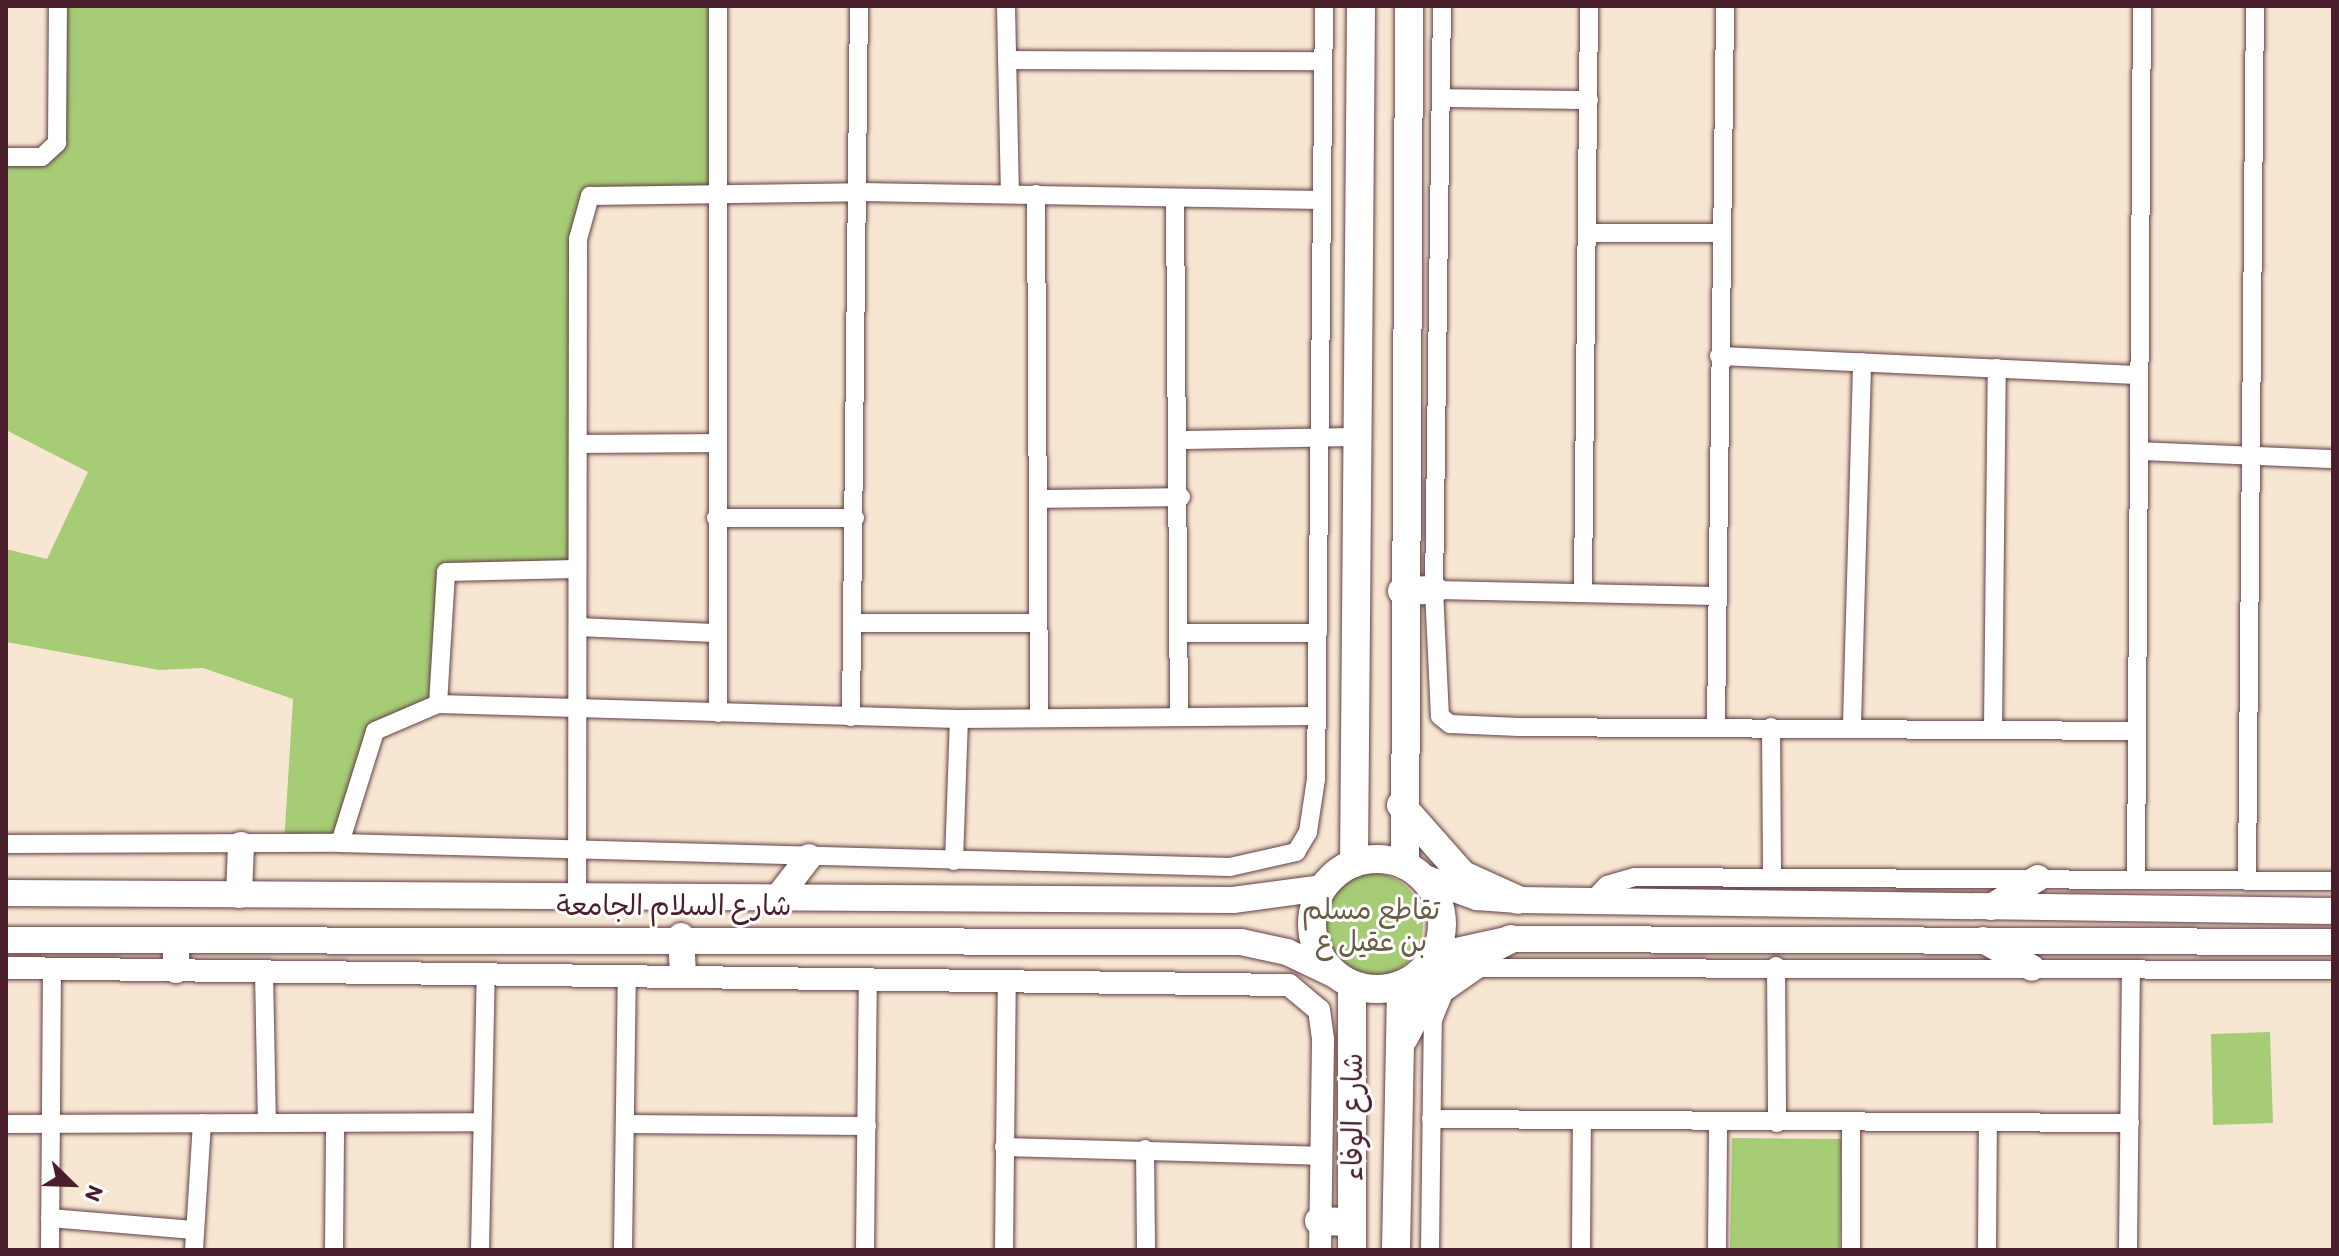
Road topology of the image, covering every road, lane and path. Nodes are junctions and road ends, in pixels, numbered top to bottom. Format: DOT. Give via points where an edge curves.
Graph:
graph roads {
  1 [pos="58,6"];
  2 [pos="718,6"];
  3 [pos="859,6"];
  4 [pos="1006,6"];
  5 [pos="1324,6"];
  6 [pos="1361,6"];
  7 [pos="1409,6"];
  8 [pos="1442,6"];
  9 [pos="1589,6"];
  10 [pos="1725,6"];
  11 [pos="2142,6"];
  12 [pos="2255,6"];
  13 [pos="1007,60"];
  14 [pos="1323,61"];
  15 [pos="1441,98"];
  16 [pos="1589,100"];
  17 [pos="6,157"];
  18 [pos="716,192"];
  19 [pos="860,192"];
  20 [pos="1010,194"];
  21 [pos="1036,194"];
  22 [pos="1175,199"];
  23 [pos="1321,200"];
  24 [pos="1587,233"];
  25 [pos="1720,233"];
  26 [pos="1719,356"];
  27 [pos="1862,362"];
  28 [pos="1997,368"];
  29 [pos="2139,375"];
  30 [pos="1357,401"];
  31 [pos="1318,437"];
  32 [pos="1357,437"];
  33 [pos="1180,440"];
  34 [pos="718,443"];
  35 [pos="582,444"];
  36 [pos="2139,451"];
  37 [pos="2252,453"];
  38 [pos="2333,459"];
  39 [pos="1404,488"];
  40 [pos="1181,497"];
  41 [pos="1039,499"];
  42 [pos="716,518"];
  43 [pos="855,518"];
  44 [pos="577,569"];
  45 [pos="1583,588"];
  46 [pos="1434,590"];
  47 [pos="1402,591"];
  48 [pos="1718,596"];
  49 [pos="854,623"];
  50 [pos="1037,623"];
  51 [pos="578,627"];
  52 [pos="714,633"];
  53 [pos="1178,633"];
  54 [pos="1318,633"];
  55 [pos="438,704"];
  56 [pos="582,711"];
  57 [pos="718,713"];
  58 [pos="1316,716"];
  59 [pos="851,717"];
  60 [pos="1179,717"];
  61 [pos="1039,718"];
  62 [pos="959,719"];
  63 [pos="1852,724"];
  64 [pos="1716,727"];
  65 [pos="1771,727"];
  66 [pos="1993,729"];
  67 [pos="2137,731"];
  68 [pos="1400,805"];
  69 [pos="340,843"];
  70 [pos="6,844"];
  71 [pos="241,845"];
  72 [pos="577,850"];
  73 [pos="809,857"];
  74 [pos="954,861"];
  75 [pos="1354,863"];
  76 [pos="1414,871"];
  77 [pos="1772,874"];
  78 [pos="2038,878"];
  79 [pos="2136,879"];
  80 [pos="2247,880"];
  81 [pos="2333,881"];
  82 [pos="1323,888"];
  83 [pos="6,893"];
  84 [pos="577,894"];
  85 [pos="239,895"];
  86 [pos="779,896"];
  87 [pos="1047,898"];
  88 [pos="1518,900"];
  89 [pos="1591,902"];
  90 [pos="1991,907"];
  91 [pos="2333,911"];
  92 [pos="681,936"];
  93 [pos="1045,938"];
  94 [pos="1511,939"];
  95 [pos="1980,939"];
  96 [pos="6,940"];
  97 [pos="176,941"];
  98 [pos="2333,942"];
  99 [pos="1434,956"];
  100 [pos="1776,966"];
  101 [pos="6,968"];
  102 [pos="52,968"];
  103 [pos="2032,968"];
  104 [pos="2131,969"];
  105 [pos="176,970"];
  106 [pos="2333,970"];
  107 [pos="264,971"];
  108 [pos="486,975"];
  109 [pos="683,975"];
  110 [pos="627,976"];
  111 [pos="1344,980"];
  112 [pos="868,981"];
  113 [pos="1007,981"];
  114 [pos="1401,985"];
  115 [pos="1397,1054"];
  116 [pos="1431,1119"];
  117 [pos="1582,1120"];
  118 [pos="1851,1121"];
  119 [pos="482,1122"];
  120 [pos="1988,1122"];
  121 [pos="202,1123"];
  122 [pos="267,1123"];
  123 [pos="1718,1123"];
  124 [pos="1777,1123"];
  125 [pos="2130,1123"];
  126 [pos="6,1124"];
  127 [pos="51,1124"];
  128 [pos="335,1124"];
  129 [pos="625,1124"];
  130 [pos="867,1126"];
  131 [pos="1004,1147"];
  132 [pos="1145,1149"];
  133 [pos="1319,1156"];
  134 [pos="50,1218"];
  135 [pos="1319,1221"];
  136 [pos="1351,1222"];
  137 [pos="194,1230"];
  138 [pos="50,1250"];
  139 [pos="194,1250"];
  140 [pos="334,1250"];
  141 [pos="480,1250"];
  142 [pos="623,1250"];
  143 [pos="865,1250"];
  144 [pos="1004,1250"];
  145 [pos="1146,1250"];
  146 [pos="1320,1250"];
  147 [pos="1352,1250"];
  148 [pos="1396,1250"];
  149 [pos="1430,1250"];
  150 [pos="1581,1250"];
  151 [pos="1717,1250"];
  152 [pos="1851,1250"];
  153 [pos="1987,1250"];
  154 [pos="2128,1250"];
  1 -- 17 [label="street" via="57,143 42,157"];
  2 -- 18 [label="street"];
  3 -- 19 [label="street"];
  4 -- 13 [label="street"];
  5 -- 14 [label="street"];
  6 -- 30 [label="main road"];
  7 -- 39 [label="main road"];
  8 -- 15 [label="street"];
  9 -- 16 [label="street"];
  10 -- 25 [label="street"];
  11 -- 29 [label="street"];
  12 -- 37 [label="street"];
  13 -- 14 [label="street"];
  13 -- 20 [label="street"];
  14 -- 23 [label="street"];
  15 -- 16 [label="street"];
  15 -- 46 [label="street"];
  16 -- 24 [label="street"];
  18 -- 19 [label="street"];
  18 -- 34 [label="street"];
  18 -- 35 [label="street" via="590,196 580,212"];
  19 -- 20 [label="street"];
  19 -- 43 [label="street"];
  20 -- 21 [label="street"];
  21 -- 22 [label="street"];
  21 -- 41 [label="street"];
  22 -- 23 [label="street"];
  22 -- 33 [label="street"];
  23 -- 31 [label="street"];
  24 -- 25 [label="street"];
  24 -- 45 [label="street"];
  25 -- 26 [label="street"];
  26 -- 27 [label="street"];
  26 -- 48 [label="street"];
  27 -- 28 [label="street"];
  27 -- 63 [label="street"];
  28 -- 29 [label="street"];
  28 -- 66 [label="street"];
  29 -- 36 [label="street"];
  30 -- 32 [label="main road"];
  30 -- 39 [label="main road" via="1365,422 1365,495 1384,509"];
  31 -- 32 [label="street"];
  31 -- 33 [label="street"];
  31 -- 54 [label="street"];
  32 -- 75 [label="main road"];
  33 -- 40 [label="street"];
  34 -- 35 [label="street"];
  34 -- 42 [label="street"];
  35 -- 44 [label="street"];
  36 -- 37 [label="street"];
  36 -- 67 [label="street"];
  37 -- 38 [label="street"];
  37 -- 80 [label="street"];
  39 -- 47 [label="main road"];
  40 -- 41 [label="street"];
  40 -- 53 [label="street"];
  41 -- 50 [label="street"];
  42 -- 43 [label="street"];
  42 -- 52 [label="street"];
  43 -- 49 [label="street"];
  44 -- 51 [label="street"];
  44 -- 55 [label="street" via="446,572"];
  45 -- 46 [label="street"];
  45 -- 48 [label="street"];
  46 -- 47 [label="main road"];
  46 -- 64 [label="street" via="1434,693 1450,724"];
  47 -- 68 [label="main road"];
  48 -- 64 [label="street"];
  49 -- 50 [label="street"];
  49 -- 59 [label="street"];
  50 -- 61 [label="street"];
  51 -- 52 [label="street"];
  51 -- 56 [label="street"];
  52 -- 57 [label="street"];
  53 -- 54 [label="street"];
  53 -- 60 [label="street"];
  54 -- 58 [label="street"];
  55 -- 56 [label="street"];
  55 -- 69 [label="street" via="375,731"];
  56 -- 57 [label="street"];
  56 -- 72 [label="street"];
  57 -- 59 [label="street"];
  58 -- 60 [label="street"];
  58 -- 74 [label="street" via="1308,832 1296,852 1271,863"];
  59 -- 62 [label="street"];
  60 -- 61 [label="street"];
  61 -- 62 [label="street"];
  62 -- 74 [label="street"];
  63 -- 65 [label="street"];
  63 -- 66 [label="street"];
  64 -- 65 [label="street"];
  65 -- 77 [label="street"];
  66 -- 67 [label="street"];
  67 -- 79 [label="street"];
  68 -- 76 [label="main road"];
  68 -- 88 [label="main road" via="1463,875"];
  69 -- 71 [label="street"];
  69 -- 72 [label="street"];
  70 -- 71 [label="street"];
  71 -- 85 [label="main road"];
  72 -- 73 [label="street"];
  72 -- 84 [label="street"];
  73 -- 74 [label="street"];
  73 -- 86 [label="main road"];
  75 -- 76 [label="main road"];
  75 -- 82 [label="main road"];
  76 -- 88 [label="main road" via="1477,897"];
  76 -- 99 [label="main road" via="1441,914"];
  77 -- 78 [label="street"];
  77 -- 89 [label="street" via="1625,878"];
  78 -- 79 [label="street"];
  78 -- 90 [label="main road"];
  79 -- 80 [label="street"];
  80 -- 81 [label="street"];
  82 -- 87 [label="main road, شارع السلام الجامعة" via="1233,900"];
  82 -- 111 [label="main road" via="1313,934"];
  83 -- 85 [label="main road, شارع السلام الجامعة"];
  84 -- 85 [label="main road, شارع السلام الجامعة"];
  84 -- 86 [label="main road, شارع السلام الجامعة"];
  86 -- 87 [label="main road, شارع السلام الجامعة"];
  87 -- 93 [label="main road" via="1058,916"];
  88 -- 89 [label="main road"];
  89 -- 90 [label="main road"];
  90 -- 91 [label="main road"];
  92 -- 93 [label="main road, شارع السلام الجامعة"];
  92 -- 97 [label="main road, شارع السلام الجامعة"];
  92 -- 109 [label="main road"];
  93 -- 111 [label="main road, شارع السلام الجامعة" via="1267,945"];
  94 -- 95 [label="main road"];
  94 -- 99 [label="main road"];
  94 -- 115 [label="main road" via="1436,977"];
  95 -- 98 [label="main road"];
  95 -- 103 [label="main road"];
  96 -- 97 [label="main road, شارع السلام الجامعة"];
  97 -- 105 [label="main road"];
  99 -- 114 [label="main road"];
  100 -- 103 [label="street"];
  100 -- 116 [label="street" via="1511,966 1467,974 1444,993 1433,1020"];
  100 -- 124 [label="street"];
  101 -- 102 [label="street"];
  102 -- 105 [label="street"];
  102 -- 127 [label="street"];
  103 -- 104 [label="street"];
  104 -- 106 [label="street"];
  104 -- 125 [label="street"];
  105 -- 107 [label="street"];
  107 -- 108 [label="street"];
  107 -- 122 [label="street"];
  108 -- 110 [label="street"];
  108 -- 119 [label="street"];
  109 -- 110 [label="street"];
  109 -- 112 [label="street"];
  110 -- 129 [label="street"];
  111 -- 114 [label="main road"];
  111 -- 136 [label="main road, شارع الوفاء"];
  112 -- 113 [label="street"];
  112 -- 130 [label="street"];
  113 -- 131 [label="street"];
  113 -- 133 [label="street" via="1272,982 1300,991 1319,1010 1323,1040"];
  114 -- 115 [label="main road, شارع الوفاء"];
  115 -- 148 [label="main road, شارع الوفاء"];
  116 -- 117 [label="street"];
  116 -- 149 [label="street"];
  117 -- 123 [label="street"];
  117 -- 150 [label="street"];
  118 -- 120 [label="street"];
  118 -- 124 [label="street"];
  118 -- 152 [label="street"];
  119 -- 128 [label="street"];
  119 -- 141 [label="street"];
  120 -- 125 [label="street"];
  120 -- 153 [label="street"];
  121 -- 122 [label="street"];
  121 -- 127 [label="street"];
  121 -- 137 [label="street"];
  122 -- 128 [label="street"];
  123 -- 124 [label="street"];
  123 -- 151 [label="street"];
  125 -- 154 [label="street"];
  126 -- 127 [label="street"];
  127 -- 134 [label="street"];
  128 -- 140 [label="street"];
  129 -- 130 [label="street"];
  129 -- 142 [label="street"];
  130 -- 143 [label="street"];
  131 -- 132 [label="street"];
  131 -- 144 [label="street"];
  132 -- 133 [label="street"];
  132 -- 145 [label="street"];
  133 -- 135 [label="street"];
  134 -- 137 [label="street"];
  134 -- 138 [label="street"];
  135 -- 136 [label="main road"];
  135 -- 146 [label="street"];
  136 -- 147 [label="main road, شارع الوفاء"];
  137 -- 139 [label="street"];
}
